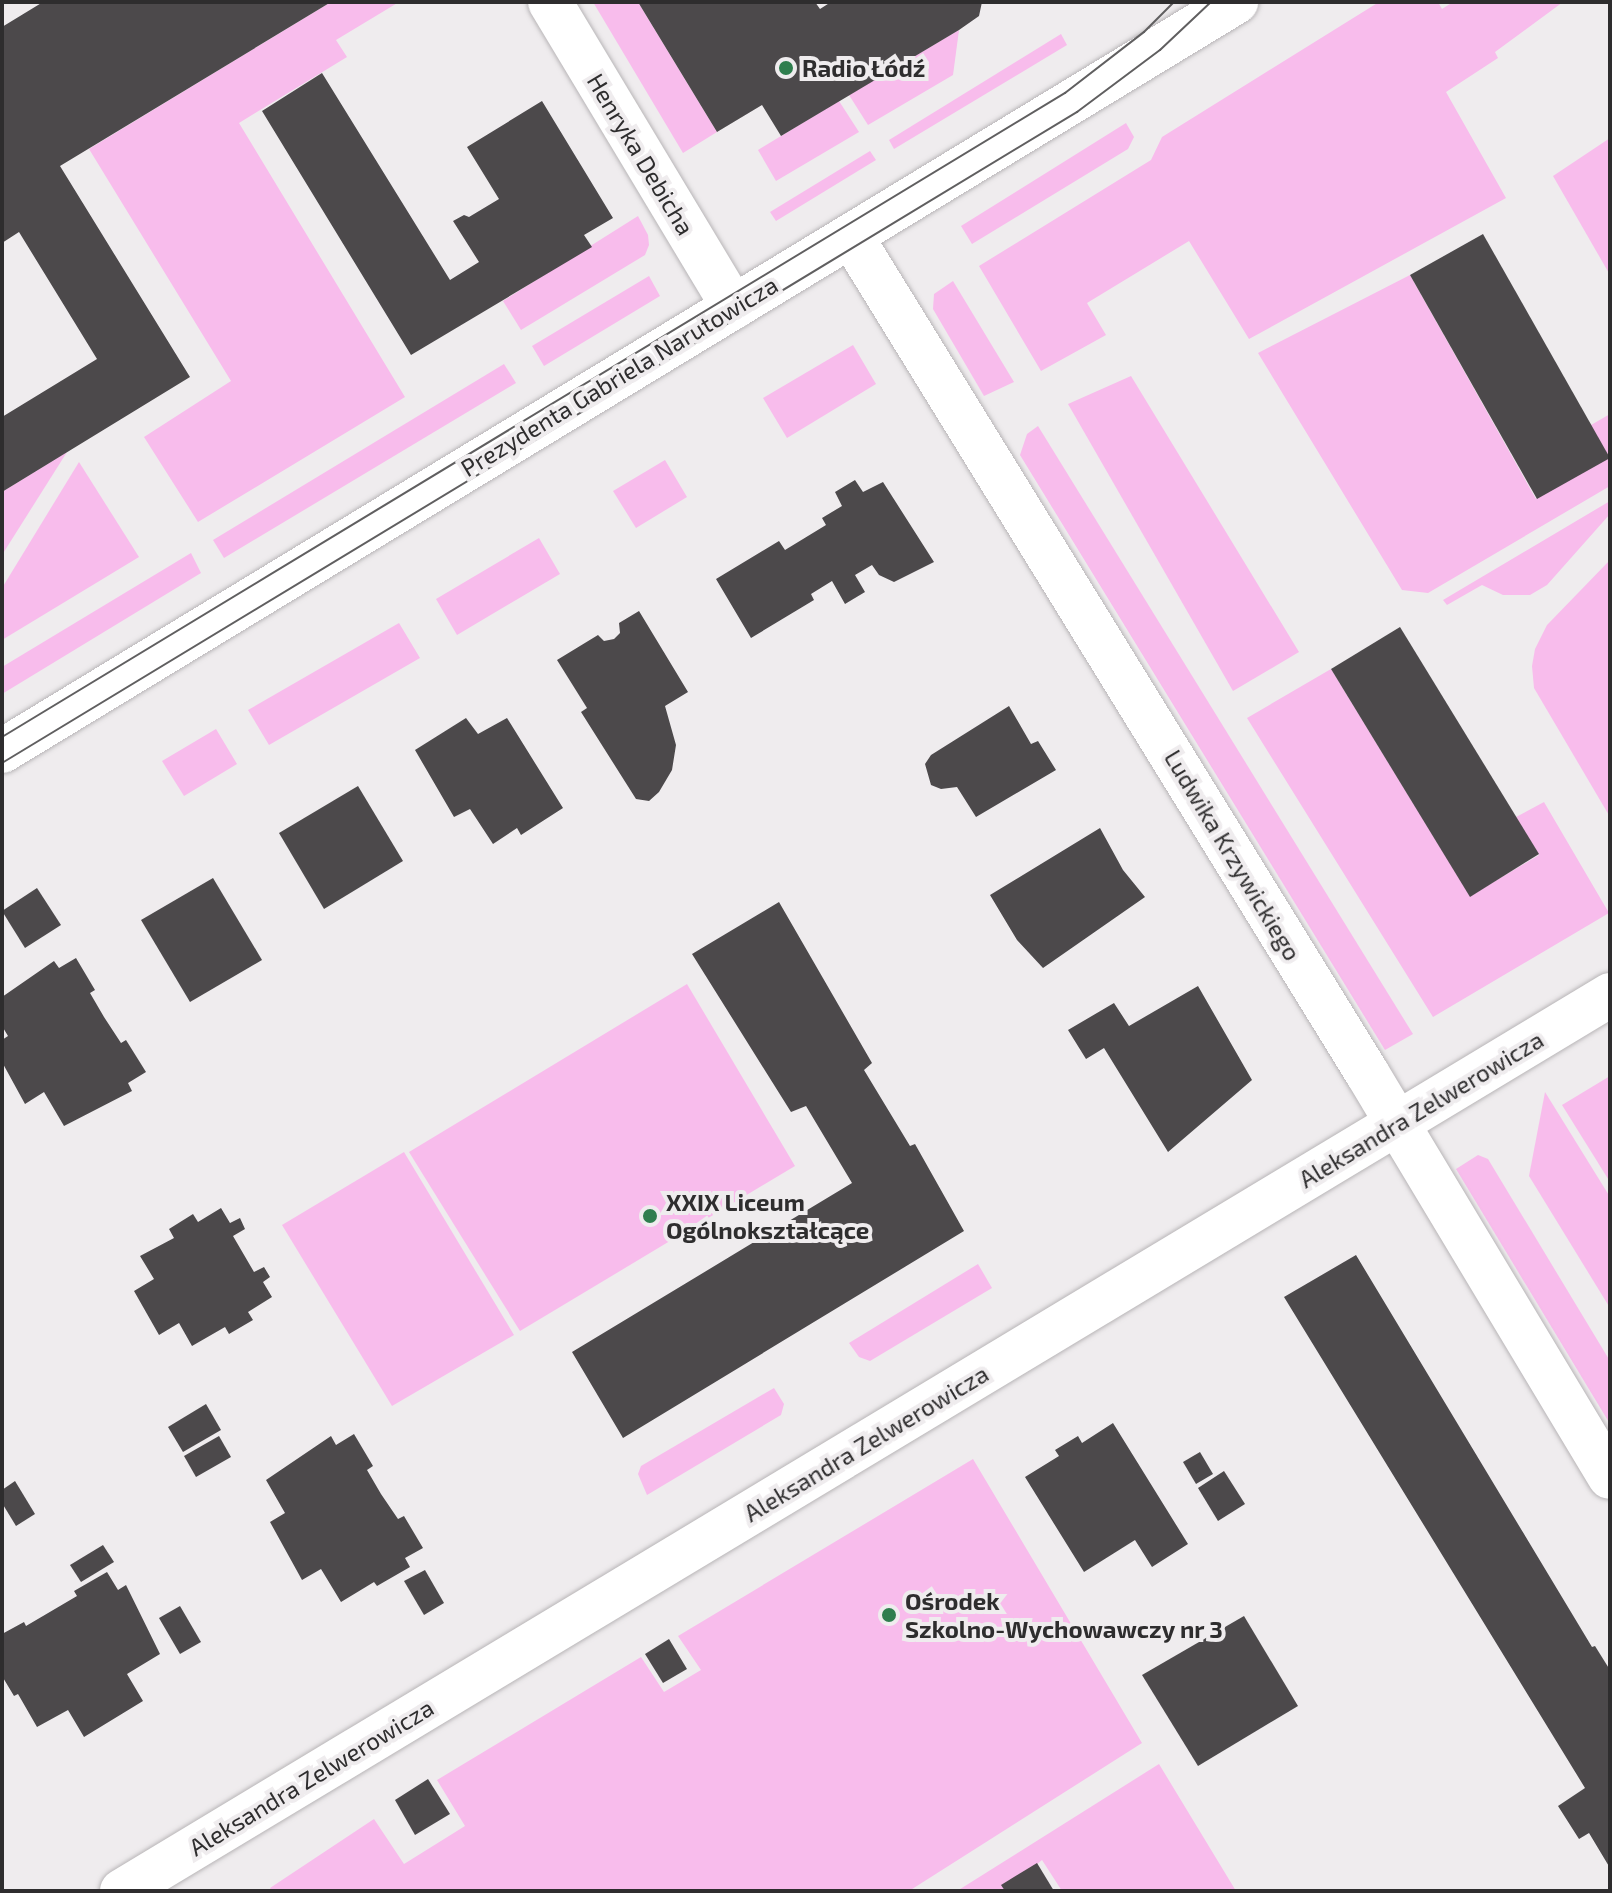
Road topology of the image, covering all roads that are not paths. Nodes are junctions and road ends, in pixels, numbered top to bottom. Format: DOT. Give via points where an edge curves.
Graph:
graph roads {
  1 [pos="550,2"];
  2 [pos="1236,2"];
  3 [pos="851,236"];
  4 [pos="733,307"];
  5 [pos="2,751"];
  6 [pos="1610,995"];
  7 [pos="1397,1123"];
  8 [pos="1610,1477"];
  9 [pos="122,1891"];
  1 -- 4 [label="street, Henryka Debicha"];
  2 -- 3 [label="street, Prezydenta Gabriela Narutowicza"];
  3 -- 4 [label="street, Prezydenta Gabriela Narutowicza"];
  3 -- 7 [label="street, Ludwika Krzywickiego"];
  4 -- 5 [label="street, Prezydenta Gabriela Narutowicza"];
  6 -- 7 [label="street, Aleksandra Zelwerowicza"];
  7 -- 8 [label="street, Ludwika Krzywickiego"];
  7 -- 9 [label="street, Aleksandra Zelwerowicza"];
}
